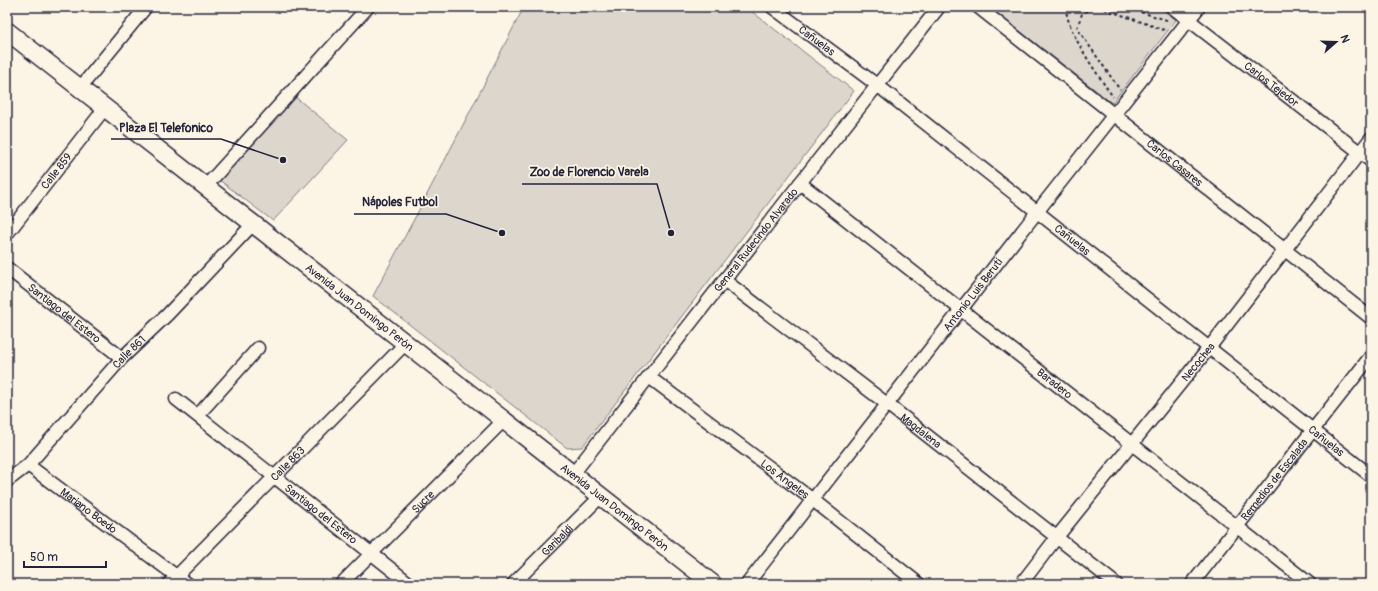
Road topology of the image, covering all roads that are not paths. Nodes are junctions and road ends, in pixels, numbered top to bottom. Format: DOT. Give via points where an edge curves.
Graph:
graph roads {
  1 [pos="146,7"];
  2 [pos="772,7"];
  3 [pos="939,7"];
  4 [pos="978,7"];
  5 [pos="1172,7"];
  6 [pos="1199,7"];
  7 [pos="364,8"];
  8 [pos="1187,23"];
  9 [pos="7,30"];
  10 [pos="877,85"];
  11 [pos="80,88"];
  12 [pos="1120,107"];
  13 [pos="105,108"];
  14 [pos="1371,138"];
  15 [pos="1360,152"];
  16 [pos="1371,161"];
  17 [pos="800,183"];
  18 [pos="206,186"];
  19 [pos="1037,212"];
  20 [pos="253,224"];
  21 [pos="7,234"];
  22 [pos="1285,251"];
  23 [pos="7,268"];
  24 [pos="724,280"];
  25 [pos="961,310"];
  26 [pos="1371,318"];
  27 [pos="406,343"];
  28 [pos="258,348"];
  29 [pos="1209,348"];
  30 [pos="1371,356"];
  31 [pos="122,358"];
  32 [pos="649,376"];
  33 [pos="176,399"];
  34 [pos="887,404"];
  35 [pos="198,415"];
  36 [pos="504,420"];
  37 [pos="1312,430"];
  38 [pos="1132,444"];
  39 [pos="28,465"];
  40 [pos="573,474"];
  41 [pos="1371,476"];
  42 [pos="274,477"];
  43 [pos="7,481"];
  44 [pos="601,496"];
  45 [pos="813,500"];
  46 [pos="1236,527"];
  47 [pos="1057,537"];
  48 [pos="370,554"];
  49 [pos="173,580"];
  50 [pos="703,581"];
  51 [pos="188,584"];
  52 [pos="341,584"];
  53 [pos="410,584"];
  54 [pos="514,584"];
  55 [pos="747,584"];
  56 [pos="919,584"];
  57 [pos="1021,584"];
  58 [pos="1116,584"];
  59 [pos="1192,584"];
  60 [pos="1310,584"];
  1 -- 11 [label="street"];
  2 -- 10 [label="street, Cañuelas"];
  3 -- 10 [label="street, General Rudecindo Alvarado"];
  4 -- 12 [label="street, Carlos Casares"];
  5 -- 8 [label="street, Carlos Tejedor"];
  6 -- 8 [label="street, Antonio Luis Beruti"];
  7 -- 18 [label="street"];
  8 -- 12 [label="street, Antonio Luis Beruti"];
  8 -- 15 [label="street, Carlos Tejedor"];
  9 -- 11 [label="main road, Avenida Juan Domingo Perón"];
  10 -- 17 [label="street, General Rudecindo Alvarado"];
  10 -- 19 [label="street, Cañuelas"];
  11 -- 13 [label="main road, Avenida Juan Domingo Perón"];
  12 -- 19 [label="street, Antonio Luis Beruti"];
  12 -- 22 [label="street, Carlos Casares"];
  13 -- 18 [label="main road, Avenida Juan Domingo Perón"];
  13 -- 21 [label="street, Calle 859"];
  14 -- 15 [label="street, Necochea"];
  15 -- 16 [label="street, Carlos Tejedor"];
  15 -- 22 [label="street, Necochea"];
  17 -- 24 [label="street, General Rudecindo Alvarado"];
  17 -- 25 [label="street, Baradero"];
  18 -- 20 [label="main road, Avenida Juan Domingo Perón"];
  19 -- 25 [label="street, Antonio Luis Beruti"];
  19 -- 29 [label="street, Cañuelas"];
  20 -- 27 [label="main road, Avenida Juan Domingo Perón"];
  20 -- 31 [label="street, Calle 861" via="168,314"];
  22 -- 26 [label="street, Carlos Casares"];
  22 -- 29 [label="street, Necochea"];
  23 -- 31 [label="street, Santiago del Estero"];
  24 -- 32 [label="street, General Rudecindo Alvarado"];
  24 -- 34 [label="street, Magdalena"];
  25 -- 34 [label="street, Antonio Luis Beruti"];
  25 -- 38 [label="street, Baradero"];
  27 -- 36 [label="main road, Avenida Juan Domingo Perón"];
  27 -- 42 [label="street, Calle 863"];
  28 -- 35 [label="street"];
  29 -- 37 [label="street, Cañuelas"];
  29 -- 38 [label="street, Necochea"];
  30 -- 37 [label="street, Remedios de Escalada"];
  31 -- 39 [label="street, Calle 861"];
  32 -- 40 [label="street, General Rudecindo Alvarado"];
  32 -- 45 [label="street, Los Ángeles"];
  33 -- 35 [label="street, Santiago del Estero"];
  34 -- 45 [label="street, Antonio Luis Beruti"];
  34 -- 47 [label="street, Magdalena"];
  35 -- 42 [label="street, Santiago del Estero"];
  36 -- 40 [label="main road, Avenida Juan Domingo Perón"];
  36 -- 48 [label="street, Sucre"];
  37 -- 41 [label="street, Cañuelas"];
  37 -- 46 [label="street, Remedios de Escalada"];
  38 -- 46 [label="street, Baradero"];
  38 -- 47 [label="street, Necochea"];
  39 -- 43 [label="street, Calle 861"];
  39 -- 49 [label="street, Mariano Boedo"];
  40 -- 44 [label="main road, Avenida Juan Domingo Perón"];
  42 -- 48 [label="street, Santiago del Estero"];
  42 -- 49 [label="street, Calle 863"];
  44 -- 50 [label="main road, Avenida Juan Domingo Perón"];
  44 -- 54 [label="street, Garibaldi"];
  45 -- 55 [label="street, Antonio Luis Beruti"];
  45 -- 56 [label="street, Los Ángeles"];
  46 -- 59 [label="street, Remedios de Escalada"];
  46 -- 60 [label="street, Baradero"];
  47 -- 57 [label="street, Necochea"];
  47 -- 58 [label="street, Magdalena"];
  48 -- 52 [label="street, Sucre"];
  48 -- 53 [label="street, Santiago del Estero"];
  49 -- 51 [label="street, Mariano Boedo"];
}
